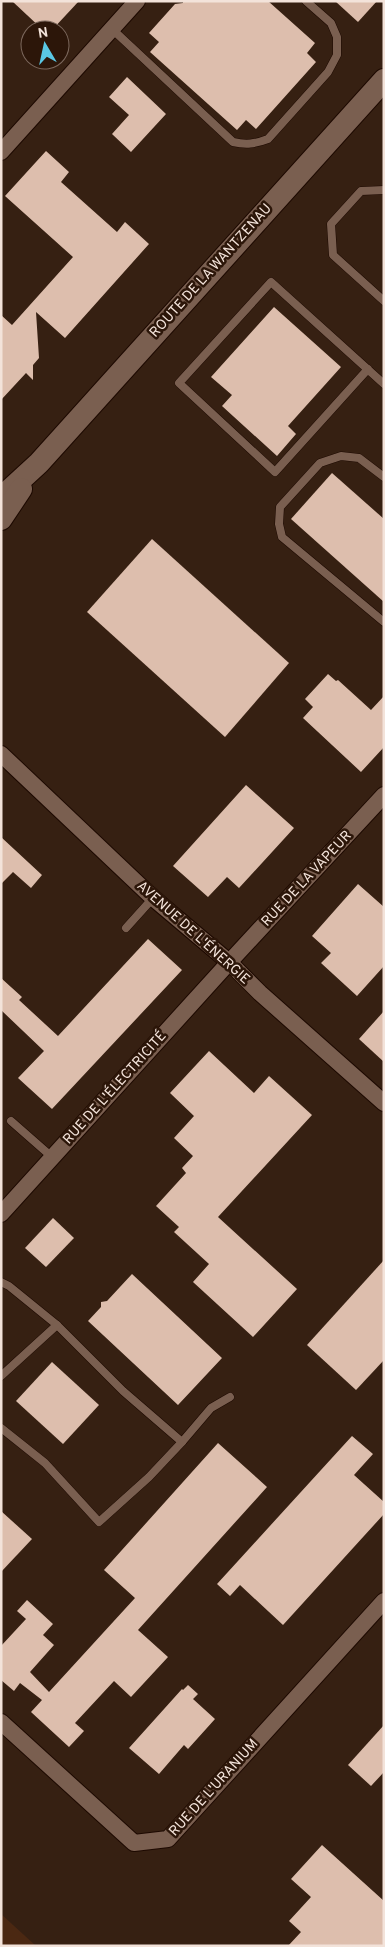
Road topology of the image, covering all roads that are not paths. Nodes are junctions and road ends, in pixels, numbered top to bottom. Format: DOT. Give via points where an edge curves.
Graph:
graph roads {
  1 [pos="137,1"];
  2 [pos="306,1"];
  3 [pos="112,29"];
  4 [pos="384,80"];
  5 [pos="1,152"];
  6 [pos="384,190"];
  7 [pos="384,301"];
  8 [pos="368,369"];
  9 [pos="384,384"];
  10 [pos="39,463"];
  11 [pos="384,477"];
  12 [pos="1,498"];
  13 [pos="1,519"];
  14 [pos="384,622"];
  15 [pos="3,757"];
  16 [pos="384,795"];
  17 [pos="154,898"];
  18 [pos="126,928"];
  19 [pos="229,962"];
  20 [pos="384,1103"];
  21 [pos="12,1121"];
  22 [pos="52,1157"];
  23 [pos="1,1214"];
  24 [pos="1,1282"];
  25 [pos="57,1325"];
  26 [pos="1,1376"];
  27 [pos="230,1397"];
  28 [pos="1,1428"];
  29 [pos="182,1442"];
  30 [pos="384,1601"];
  31 [pos="1,1722"];
  1 -- 3 [label="street"];
  2 -- 3 [label="lane" via="330,22 337,37 336,55 328,72 268,139 256,144 233,142"];
  3 -- 5 [label="street"];
  4 -- 10 [label="main road, ROUTE DE LA WANTZENAU"];
  6 -- 7 [label="lane" via="361,191 331,224 333,255"];
  8 -- 8 [label="lane" via="271,282 178,383 275,472"];
  8 -- 9 [label="lane"];
  10 -- 12 [label="main road, ROUTE DE LA WANTZENAU"];
  10 -- 13 [label="main road, ROUTE DE LA WANTZENAU"];
  11 -- 14 [label="lane" via="359,458 342,456 320,463 280,507 279,524 282,537"];
  15 -- 17 [label="street, AVENUE DE L'ÉNERGIE"];
  16 -- 19 [label="street, RUE DE LA VAPEUR"];
  17 -- 18 [label="lane"];
  17 -- 19 [label="street, AVENUE DE L'ÉNERGIE"];
  19 -- 20 [label="street, AVENUE DE L'ÉNERGIE"];
  19 -- 22 [label="street, RUE DE L'ÉLECTRICITÉ"];
  21 -- 22 [label="lane"];
  22 -- 23 [label="street, RUE DE L'ÉLECTRICITÉ"];
  24 -- 25 [label="lane"];
  25 -- 26 [label="lane"];
  25 -- 29 [label="lane" via="123,1391"];
  27 -- 29 [label="lane" via="211,1408"];
  28 -- 29 [label="lane" via="45,1463 99,1522"];
  30 -- 31 [label="street, RUE DE L'URANIUM" via="168,1839 134,1843"];
}
